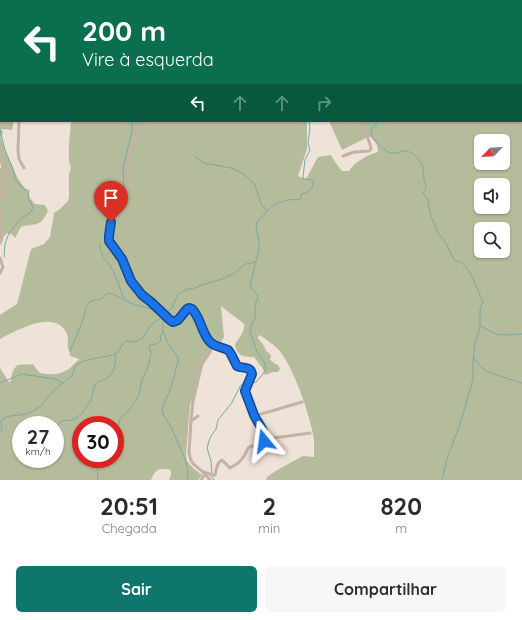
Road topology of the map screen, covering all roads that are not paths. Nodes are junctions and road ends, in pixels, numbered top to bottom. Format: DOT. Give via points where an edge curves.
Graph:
graph roads {
  1 [pos="20,122"];
  2 [pos="141,122"];
  3 [pos="361,122"];
  4 [pos="343,156"];
  5 [pos="0,158"];
  6 [pos="24,168"];
  7 [pos="0,200"];
  8 [pos="0,215"];
  9 [pos="0,243"];
  10 [pos="0,258"];
  11 [pos="0,273"];
  12 [pos="210,343"];
  13 [pos="302,402"];
  14 [pos="198,416"];
  15 [pos="254,416"];
  16 [pos="192,421"];
  17 [pos="310,433"];
  18 [pos="264,441"];
  19 [pos="205,473"];
  20 [pos="201,480"];
  21 [pos="210,480"];
  1 -- 6 [label="street" via="18,151"];
  2 -- 12 [label="street" via="126,166 128,183 111,222 109,241 122,259 131,281 142,295 173,322 187,309 192,309"];
  3 -- 4 [label="street" via="371,149"];
  5 -- 7 [label="street" via="5,179"];
  8 -- 9 [label="street"];
  10 -- 11 [label="street" via="3,267"];
  12 -- 15 [label="street" via="228,350 237,366 248,368 251,372 245,391"];
  12 -- 16 [label="street" via="211,350 202,364 195,390"];
  13 -- 15 [label="street"];
  14 -- 16 [label="street"];
  15 -- 18 [label="street" via="263,433"];
  16 -- 19 [label="street" via="189,457 193,464"];
  17 -- 18 [label="street"];
  18 -- 19 [label="street" via="248,448 245,457 232,467 222,460 215,475"];
  19 -- 20 [label="street"];
  19 -- 21 [label="street"];
}
